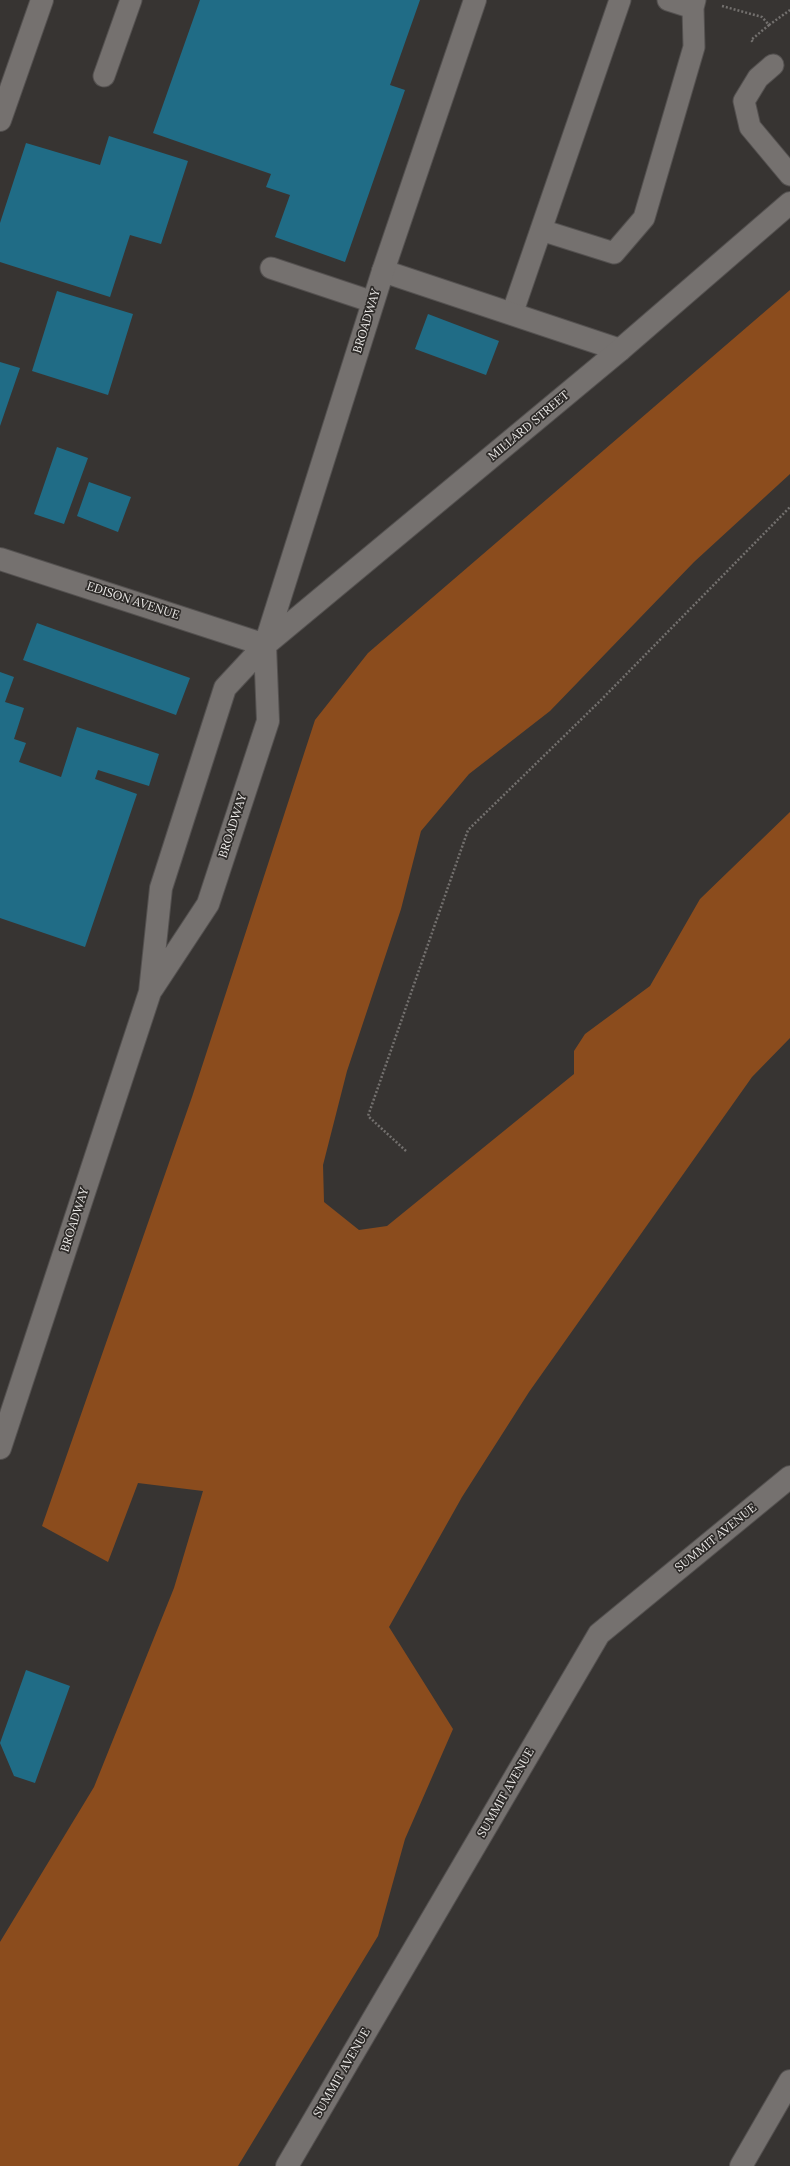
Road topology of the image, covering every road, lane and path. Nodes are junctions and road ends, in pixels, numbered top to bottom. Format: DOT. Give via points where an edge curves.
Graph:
graph roads {
  1 [pos="42,0"];
  2 [pos="131,0"];
  3 [pos="475,0"];
  4 [pos="620,0"];
  5 [pos="668,0"];
  6 [pos="694,4"];
  7 [pos="716,4"];
  8 [pos="790,10"];
  9 [pos="762,17"];
  10 [pos="769,25"];
  11 [pos="773,65"];
  12 [pos="104,76"];
  13 [pos="0,120"];
  14 [pos="790,175"];
  15 [pos="790,203"];
  16 [pos="541,230"];
  17 [pos="271,268"];
  18 [pos="383,271"];
  19 [pos="373,302"];
  20 [pos="512,314"];
  21 [pos="620,350"];
  22 [pos="790,507"];
  23 [pos="0,559"];
  24 [pos="266,644"];
  25 [pos="150,992"];
  26 [pos="406,1150"];
  27 [pos="0,1448"];
  28 [pos="790,1477"];
  29 [pos="790,2081"];
  30 [pos="287,2166"];
  31 [pos="741,2166"];
  1 -- 13 [label="street"];
  2 -- 12 [label="lane"];
  3 -- 18 [label="street, BROADWAY"];
  4 -- 16 [label="lane"];
  5 -- 6 [label="lane"];
  6 -- 16 [label="lane" via="694,47 644,218 614,253"];
  7 -- 9 [label="path"];
  8 -- 10 [label="path"];
  11 -- 14 [label="lane" via="758,78 744,101 750,127"];
  15 -- 21 [label="street, MILLARD STREET"];
  16 -- 20 [label="lane"];
  17 -- 19 [label="lane"];
  18 -- 19 [label="street, BROADWAY"];
  18 -- 20 [label="street"];
  19 -- 24 [label="street, BROADWAY"];
  20 -- 21 [label="street"];
  21 -- 24 [label="street, MILLARD STREET"];
  22 -- 26 [label="path" via="600,701 468,830 368,1116"];
  23 -- 24 [label="street, EDISON AVENUE"];
  24 -- 25 [label="street, BROADWAY" via="225,688 161,888"];
  24 -- 25 [label="street, BROADWAY" via="268,721 208,904"];
  25 -- 27 [label="street, BROADWAY"];
  28 -- 30 [label="street, SUMMIT AVENUE" via="598,1634"];
  29 -- 31 [label="street"];
}
